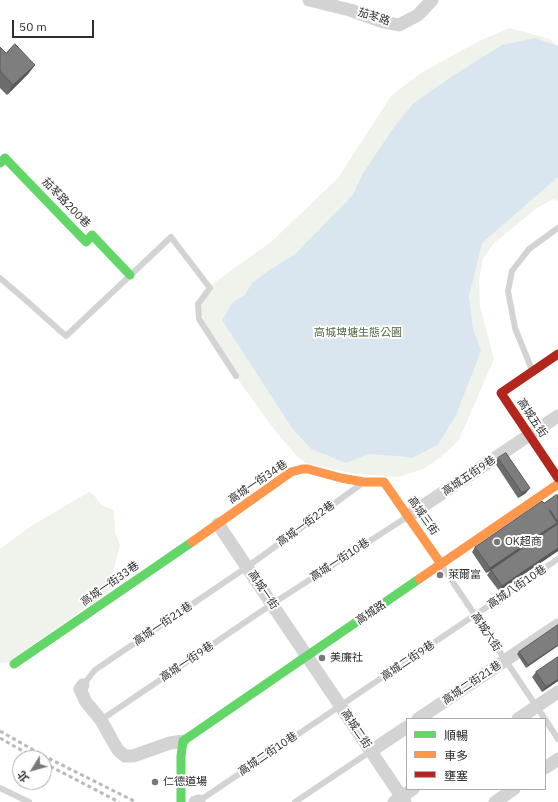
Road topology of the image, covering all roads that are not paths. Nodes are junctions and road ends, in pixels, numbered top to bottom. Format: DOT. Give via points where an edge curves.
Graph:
graph roads {
  1 [pos="309,0"];
  2 [pos="432,0"];
  3 [pos="0,163"];
  4 [pos="558,228"];
  5 [pos="130,275"];
  6 [pos="0,278"];
  7 [pos="558,354"];
  8 [pos="532,371"];
  9 [pos="236,376"];
  10 [pos="558,416"];
  11 [pos="530,436"];
  12 [pos="558,478"];
  13 [pos="364,482"];
  14 [pos="384,482"];
  15 [pos="558,484"];
  16 [pos="408,516"];
  17 [pos="218,524"];
  18 [pos="558,559"];
  19 [pos="441,564"];
  20 [pos="247,567"];
  21 [pos="272,604"];
  22 [pos="476,615"];
  23 [pos="558,625"];
  24 [pos="307,656"];
  25 [pos="506,660"];
  26 [pos="14,664"];
  27 [pos="83,685"];
  28 [pos="558,692"];
  29 [pos="340,706"];
  30 [pos="536,706"];
  31 [pos="419,718"];
  32 [pos="519,718"];
  33 [pos="544,718"];
  34 [pos="101,720"];
  35 [pos="546,721"];
  36 [pos="406,728"];
  37 [pos="558,739"];
  38 [pos="183,741"];
  39 [pos="371,751"];
  40 [pos="558,759"];
  41 [pos="546,767"];
  42 [pos="0,788"];
  43 [pos="412,790"];
  44 [pos="513,790"];
  45 [pos="400,800"];
  46 [pos="29,802"];
  47 [pos="181,802"];
  48 [pos="198,802"];
  49 [pos="295,802"];
  50 [pos="495,802"];
  1 -- 2 [label="street, 茄苳路" via="399,25 418,15"];
  3 -- 5 [label="street, 茄苳路200巷" via="5,158 86,242 92,235"];
  4 -- 8 [label="lane" via="529,249 512,271 508,291 515,328"];
  5 -- 6 [label="lane" via="66,336"];
  5 -- 9 [label="lane" via="171,237 210,288 198,304 199,319"];
  7 -- 8 [label="street"];
  8 -- 11 [label="street, 高城五街" via="501,393"];
  10 -- 11 [label="street, 高城五街9巷"];
  11 -- 12 [label="street, 高城五街"];
  11 -- 16 [label="street, 高城五街9巷"];
  13 -- 14 [label="street, 高城一街34巷"];
  13 -- 17 [label="street, 高城一街34巷" via="308,470 291,472"];
  13 -- 20 [label="lane, 高城一街22巷"];
  14 -- 16 [label="street, 高城三街"];
  15 -- 19 [label="street, 高城路"];
  16 -- 19 [label="street, 高城三街"];
  16 -- 21 [label="lane, 高城一街10巷"];
  17 -- 20 [label="street, 高城一街"];
  17 -- 26 [label="street, 高城一街33巷"];
  18 -- 22 [label="lane, 高城八街10巷"];
  19 -- 22 [label="lane, 高城六街"];
  19 -- 24 [label="street, 高城路"];
  20 -- 21 [label="street, 高城一街"];
  20 -- 27 [label="lane, 高城一街21巷" via="96,670"];
  21 -- 24 [label="street, 高城一街"];
  21 -- 34 [label="lane, 高城一街9巷"];
  22 -- 25 [label="lane, 高城六街"];
  22 -- 29 [label="lane, 高城二街9巷"];
  23 -- 25 [label="street, 高城二街21巷"];
  24 -- 29 [label="street, 高城二街"];
  24 -- 38 [label="street, 高城路"];
  25 -- 30 [label="lane, 高城六街"];
  25 -- 31 [label="street, 高城二街21巷"];
  27 -- 34 [label="street" via="80,690 86,702"];
  28 -- 30 [label="street"];
  29 -- 39 [label="street, 高城二街"];
  29 -- 48 [label="lane, 高城二街10巷"];
  30 -- 32 [label="street"];
  30 -- 33 [label="lane, 高城六街"];
  34 -- 38 [label="street, 高城路" via="118,750 125,756 133,756"];
  35 -- 37 [label="lane, 高城六街"];
  36 -- 39 [label="street"];
  38 -- 47 [label="street"];
  39 -- 45 [label="street, 高城二街"];
  39 -- 49 [label="lane"];
  40 -- 41 [label="street"];
  42 -- 46 [label="lane"];
  43 -- 45 [label="street"];
  44 -- 50 [label="street"];
}
